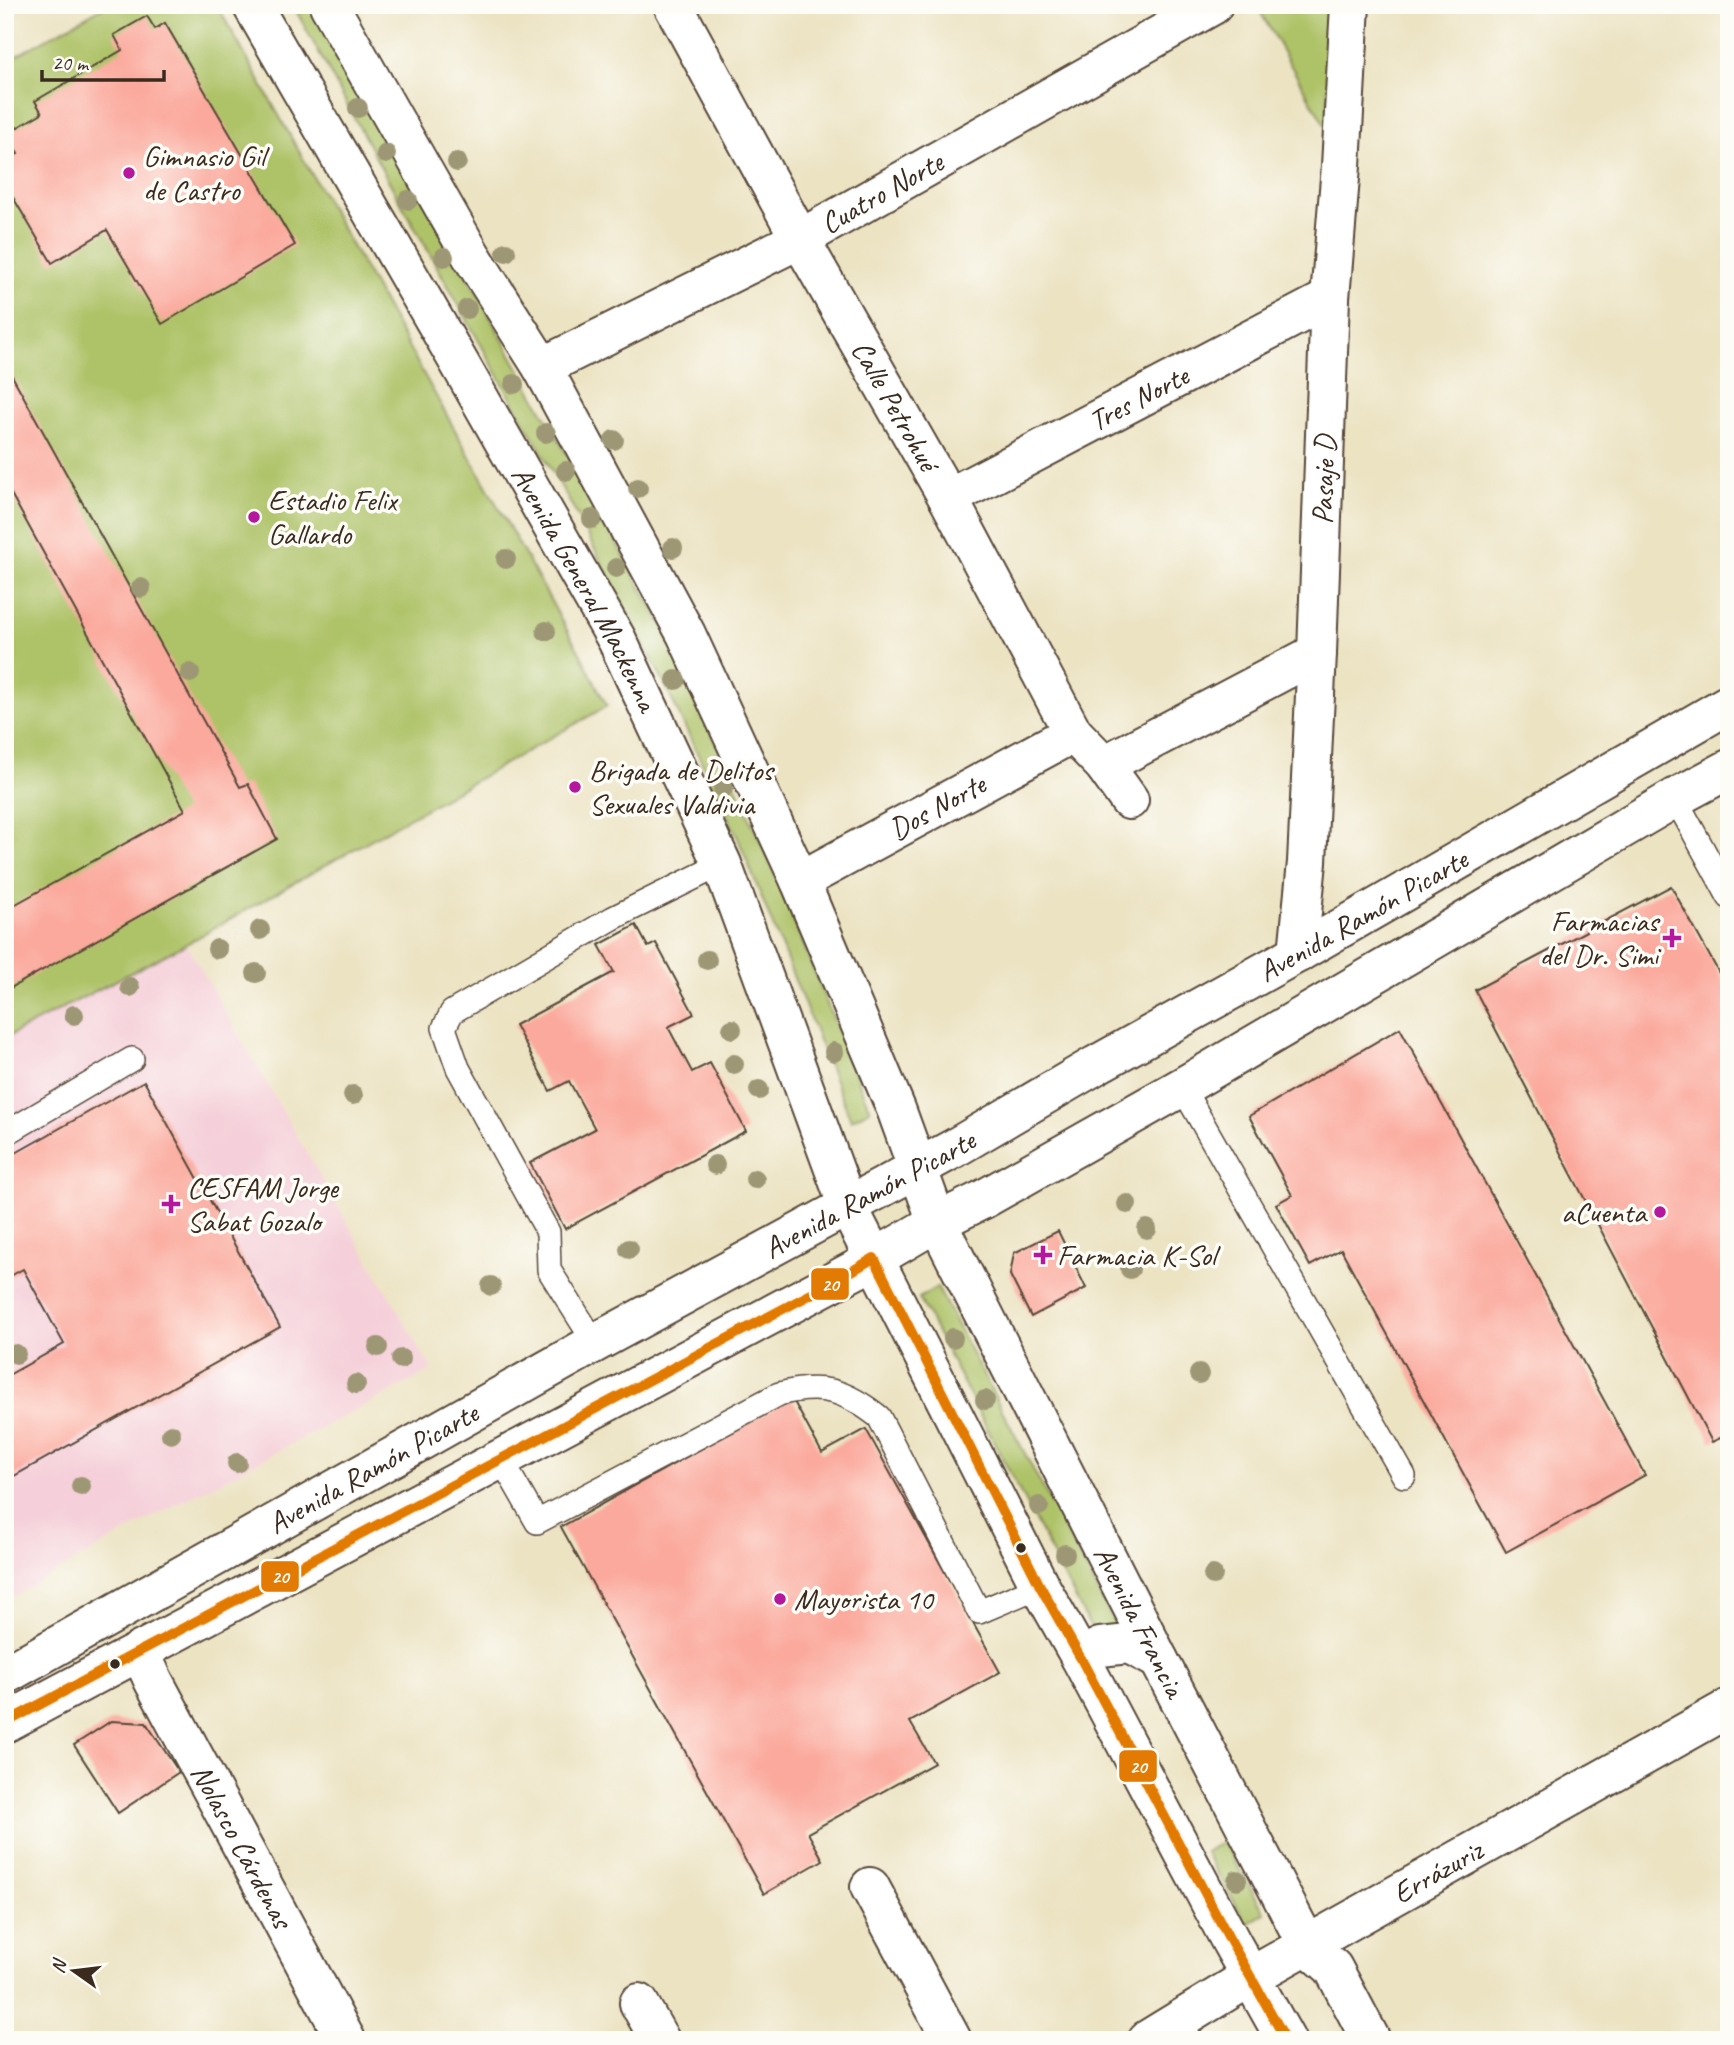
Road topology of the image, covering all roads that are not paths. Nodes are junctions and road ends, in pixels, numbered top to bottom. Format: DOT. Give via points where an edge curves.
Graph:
graph roads {
  1 [pos="252,5"];
  2 [pos="329,5"];
  3 [pos="673,5"];
  4 [pos="1213,5"];
  5 [pos="1350,5"];
  6 [pos="800,239"];
  7 [pos="1330,298"];
  8 [pos="542,367"];
  9 [pos="948,498"];
  10 [pos="1317,653"];
  11 [pos="1729,704"];
  12 [pos="1073,733"];
  13 [pos="1104,765"];
  14 [pos="1729,769"];
  15 [pos="1675,798"];
  16 [pos="1129,800"];
  17 [pos="722,864"];
  18 [pos="800,881"];
  19 [pos="1729,897"];
  20 [pos="1298,953"];
  21 [pos="132,1059"];
  22 [pos="1182,1087"];
  23 [pos="5,1134"];
  24 [pos="927,1194"];
  25 [pos="848,1207"];
  26 [pos="874,1258"];
  27 [pos="595,1343"];
  28 [pos="501,1459"];
  29 [pos="1404,1476"];
  30 [pos="1040,1586"];
  31 [pos="140,1651"];
  32 [pos="1080,1657"];
  33 [pos="1159,1660"];
  34 [pos="5,1675"];
  35 [pos="1729,1708"];
  36 [pos="5,1723"];
  37 [pos="870,1887"];
  38 [pos="1307,1945"];
  39 [pos="1250,1977"];
  40 [pos="639,2003"];
  41 [pos="346,2040"];
  42 [pos="660,2040"];
  43 [pos="952,2040"];
  44 [pos="1147,2040"];
  45 [pos="1286,2040"];
  46 [pos="1371,2040"];
  1 -- 17 [label="main road, Avenida General Mackenna" via="617,640"];
  2 -- 8 [label="main road" via="471,256"];
  3 -- 6 [label="main road, Calle Petrohué"];
  4 -- 6 [label="main road, Cuatro Norte"];
  5 -- 7 [label="main road, Pasaje D"];
  6 -- 8 [label="main road, Cuatro Norte"];
  6 -- 9 [label="main road, Calle Petrohué"];
  7 -- 9 [label="main road, Tres Norte"];
  7 -- 10 [label="main road, Pasaje D"];
  8 -- 18 [label="main road" via="686,634"];
  9 -- 12 [label="main road, Calle Petrohué"];
  10 -- 13 [label="main road"];
  10 -- 20 [label="main road, Pasaje D"];
  11 -- 20 [label="main road, Avenida Ramón Picarte"];
  12 -- 13 [label="main road, Calle Petrohué"];
  12 -- 18 [label="main road, Dos Norte"];
  13 -- 16 [label="main road, Calle Petrohué"];
  14 -- 15 [label="main road, Avenida Ramón Picarte"];
  15 -- 19 [label="lane"];
  15 -- 22 [label="main road, Avenida Ramón Picarte"];
  17 -- 25 [label="main road, Avenida General Mackenna"];
  17 -- 27 [label="lane" via="612,918 452,1012 444,1028 458,1068 548,1232 550,1270"];
  18 -- 24 [label="main road"];
  20 -- 24 [label="main road, Avenida Ramón Picarte" via="1097,1065"];
  21 -- 23 [label="lane"];
  22 -- 24 [label="main road, Avenida Ramón Picarte" via="982,1200"];
  22 -- 29 [label="lane"];
  24 -- 25 [label="main road, Avenida Ramón Picarte"];
  24 -- 26 [label="main road, Avenida Ramón Picarte"];
  24 -- 33 [label="main road, Avenida Francia"];
  25 -- 26 [label="main road"];
  25 -- 27 [label="main road, Avenida Ramón Picarte"];
  26 -- 28 [label="main road, Avenida Ramón Picarte"];
  26 -- 30 [label="main road"];
  27 -- 34 [label="main road, Avenida Ramón Picarte"];
  28 -- 30 [label="lane" via="537,1522 779,1394 814,1388 838,1392 879,1417 979,1612"];
  28 -- 31 [label="main road, Avenida Ramón Picarte"];
  30 -- 32 [label="main road"];
  31 -- 36 [label="main road, Avenida Ramón Picarte"];
  31 -- 41 [label="main road, Nolasco Cárdenas"];
  32 -- 33 [label="main road" via="1100,1647 1129,1644"];
  32 -- 39 [label="main road"];
  33 -- 38 [label="main road, Avenida Francia"];
  35 -- 38 [label="main road, Errázuriz"];
  37 -- 43 [label="main road"];
  38 -- 39 [label="main road, Errázuriz"];
  38 -- 46 [label="main road, Avenida Francia" via="1333,1968"];
  39 -- 44 [label="main road, Errázuriz"];
  39 -- 45 [label="main road"];
  40 -- 42 [label="main road"];
}
